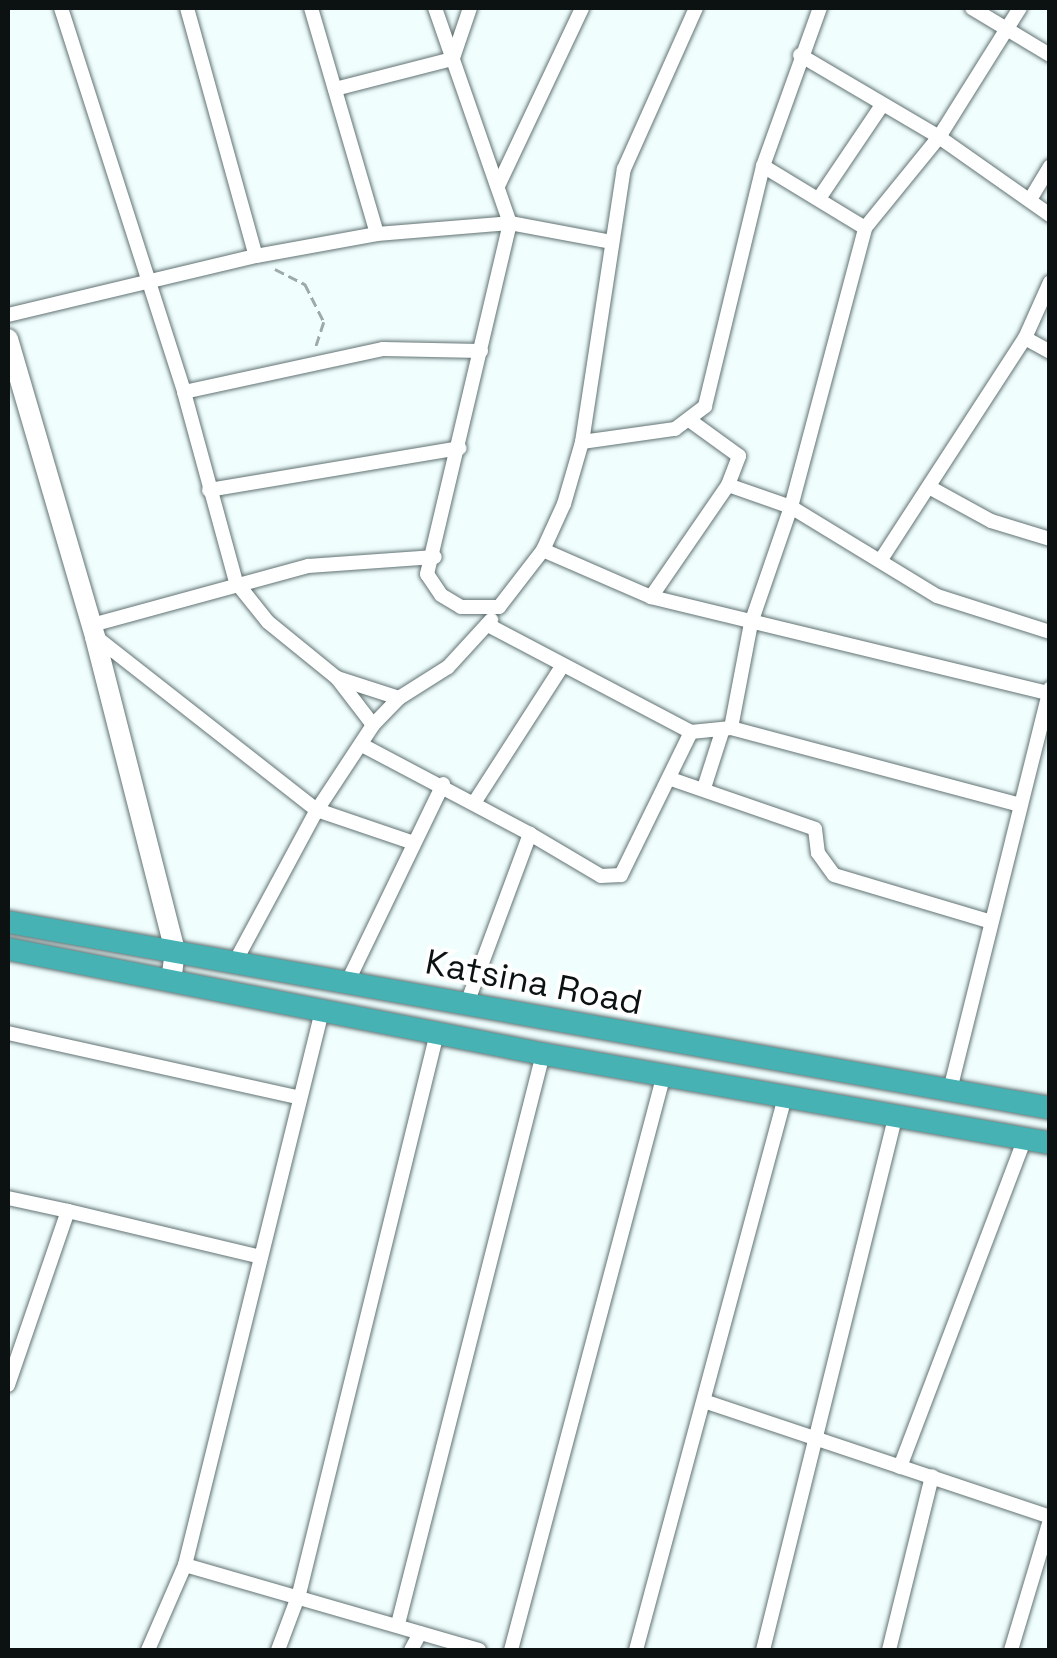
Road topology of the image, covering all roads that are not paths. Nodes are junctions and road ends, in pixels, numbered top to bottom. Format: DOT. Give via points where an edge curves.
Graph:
graph roads {
  1 [pos="61,8"];
  2 [pos="187,8"];
  3 [pos="311,8"];
  4 [pos="435,8"];
  5 [pos="470,8"];
  6 [pos="582,8"];
  7 [pos="696,8"];
  8 [pos="820,8"];
  9 [pos="972,8"];
  10 [pos="1020,8"];
  11 [pos="1008,29"];
  12 [pos="800,55"];
  13 [pos="1050,55"];
  14 [pos="452,59"];
  15 [pos="336,89"];
  16 [pos="882,105"];
  17 [pos="939,137"];
  18 [pos="763,166"];
  19 [pos="1048,174"];
  20 [pos="498,186"];
  21 [pos="820,198"];
  22 [pos="1031,198"];
  23 [pos="1050,215"];
  24 [pos="510,223"];
  25 [pos="865,228"];
  26 [pos="377,234"];
  27 [pos="612,242"];
  28 [pos="258,259"];
  29 [pos="1050,282"];
  30 [pos="147,286"];
  31 [pos="8,315"];
  32 [pos="1025,338"];
  33 [pos="8,340"];
  34 [pos="481,351"];
  35 [pos="1050,352"];
  36 [pos="184,392"];
  37 [pos="692,422"];
  38 [pos="582,442"];
  39 [pos="459,448"];
  40 [pos="728,484"];
  41 [pos="930,487"];
  42 [pos="209,490"];
  43 [pos="791,507"];
  44 [pos="1050,538"];
  45 [pos="544,550"];
  46 [pos="435,558"];
  47 [pos="882,558"];
  48 [pos="236,582"];
  49 [pos="651,597"];
  50 [pos="499,607"];
  51 [pos="752,623"];
  52 [pos="488,624"];
  53 [pos="93,631"];
  54 [pos="1050,632"];
  55 [pos="562,665"];
  56 [pos="337,678"];
  57 [pos="1049,690"];
  58 [pos="399,698"];
  59 [pos="373,726"];
  60 [pos="726,730"];
  61 [pos="692,732"];
  62 [pos="362,744"];
  63 [pos="671,779"];
  64 [pos="443,784"];
  65 [pos="704,788"];
  66 [pos="474,803"];
  67 [pos="1020,804"];
  68 [pos="317,810"];
  69 [pos="530,834"];
  70 [pos="414,843"];
  71 [pos="988,921"];
  72 [pos="8,922"];
  73 [pos="8,949"];
  74 [pos="174,950"];
  75 [pos="235,962"];
  76 [pos="171,981"];
  77 [pos="347,982"];
  78 [pos="466,1006"];
  79 [pos="322,1011"];
  80 [pos="8,1033"];
  81 [pos="437,1033"];
  82 [pos="544,1054"];
  83 [pos="664,1074"];
  84 [pos="950,1090"];
  85 [pos="785,1097"];
  86 [pos="300,1098"];
  87 [pos="1050,1108"];
  88 [pos="896,1114"];
  89 [pos="1025,1138"];
  90 [pos="1050,1142"];
  91 [pos="8,1198"];
  92 [pos="68,1210"];
  93 [pos="261,1257"];
  94 [pos="8,1384"];
  95 [pos="708,1402"];
  96 [pos="814,1435"];
  97 [pos="900,1467"];
  98 [pos="932,1476"];
  99 [pos="1050,1518"];
  100 [pos="185,1565"];
  101 [pos="299,1594"];
  102 [pos="398,1624"];
  103 [pos="420,1633"];
  104 [pos="148,1650"];
  105 [pos="278,1650"];
  106 [pos="411,1650"];
  107 [pos="479,1650"];
  108 [pos="511,1650"];
  109 [pos="636,1650"];
  110 [pos="763,1650"];
  111 [pos="889,1650"];
  112 [pos="1011,1650"];
  1 -- 30 [label="street"];
  2 -- 28 [label="street"];
  3 -- 15 [label="street"];
  4 -- 14 [label="street"];
  5 -- 14 [label="street"];
  6 -- 20 [label="street"];
  7 -- 27 [label="street" via="624,169"];
  8 -- 12 [label="street"];
  9 -- 11 [label="street"];
  10 -- 11 [label="street"];
  11 -- 13 [label="street"];
  11 -- 17 [label="street"];
  12 -- 16 [label="street"];
  12 -- 18 [label="street"];
  14 -- 15 [label="street"];
  14 -- 20 [label="street"];
  15 -- 26 [label="street"];
  16 -- 17 [label="street"];
  16 -- 21 [label="street"];
  17 -- 22 [label="street"];
  17 -- 25 [label="street"];
  18 -- 21 [label="street"];
  18 -- 37 [label="street" via="713,388"];
  19 -- 22 [label="street"];
  20 -- 24 [label="street"];
  21 -- 25 [label="street"];
  22 -- 23 [label="street"];
  24 -- 26 [label="street"];
  24 -- 27 [label="street"];
  24 -- 34 [label="street"];
  25 -- 43 [label="street"];
  26 -- 28 [label="street"];
  27 -- 38 [label="street"];
  28 -- 30 [label="street"];
  29 -- 32 [label="street"];
  30 -- 31 [label="street"];
  30 -- 36 [label="street"];
  32 -- 35 [label="street"];
  32 -- 41 [label="street"];
  33 -- 53 [label="main road"];
  34 -- 36 [label="street" via="383,349"];
  34 -- 39 [label="street"];
  36 -- 42 [label="street"];
  37 -- 38 [label="street" via="660,434"];
  37 -- 40 [label="street" via="735,448 739,456"];
  38 -- 45 [label="street"];
  39 -- 42 [label="street"];
  39 -- 46 [label="street"];
  40 -- 43 [label="street"];
  40 -- 49 [label="street"];
  41 -- 44 [label="street" via="1009,529"];
  41 -- 47 [label="street"];
  42 -- 48 [label="street"];
  43 -- 47 [label="street"];
  43 -- 51 [label="street"];
  45 -- 49 [label="street"];
  45 -- 50 [label="street"];
  46 -- 48 [label="street" via="357,559"];
  46 -- 50 [label="street" via="427,574 441,595 461,608"];
  47 -- 54 [label="street" via="937,596"];
  48 -- 53 [label="street"];
  48 -- 56 [label="street" via="268,622"];
  49 -- 51 [label="street"];
  50 -- 52 [label="street"];
  51 -- 57 [label="street"];
  51 -- 60 [label="street"];
  52 -- 55 [label="street"];
  52 -- 58 [label="street" via="448,667"];
  53 -- 68 [label="street"];
  53 -- 74 [label="main road"];
  55 -- 61 [label="street"];
  55 -- 66 [label="street"];
  56 -- 58 [label="street"];
  56 -- 59 [label="street"];
  57 -- 67 [label="street"];
  58 -- 59 [label="street"];
  59 -- 62 [label="street"];
  60 -- 61 [label="street"];
  60 -- 65 [label="street"];
  60 -- 67 [label="street"];
  61 -- 63 [label="street"];
  62 -- 64 [label="street"];
  62 -- 68 [label="street"];
  63 -- 65 [label="street"];
  63 -- 69 [label="street" via="621,875 611,879"];
  64 -- 66 [label="street"];
  64 -- 70 [label="street"];
  65 -- 71 [label="street" via="815,829 818,853 834,875"];
  66 -- 69 [label="street"];
  67 -- 71 [label="street"];
  68 -- 70 [label="street"];
  68 -- 75 [label="street"];
  69 -- 78 [label="street"];
  70 -- 77 [label="street"];
  71 -- 84 [label="street"];
  72 -- 74 [label="highway, Katsina Road"];
  73 -- 76 [label="highway"];
  74 -- 75 [label="highway, Katsina Road"];
  74 -- 76 [label="main road"];
  75 -- 77 [label="highway, Katsina Road"];
  76 -- 79 [label="highway"];
  77 -- 78 [label="highway, Katsina Road"];
  78 -- 84 [label="highway, Katsina Road"];
  79 -- 81 [label="highway"];
  79 -- 86 [label="street"];
  80 -- 86 [label="street"];
  81 -- 82 [label="highway"];
  81 -- 101 [label="street"];
  82 -- 83 [label="highway"];
  82 -- 102 [label="street"];
  83 -- 85 [label="highway"];
  83 -- 108 [label="street"];
  84 -- 87 [label="highway, Katsina Road"];
  85 -- 88 [label="highway"];
  85 -- 95 [label="street"];
  86 -- 93 [label="street"];
  88 -- 89 [label="highway"];
  88 -- 96 [label="street"];
  89 -- 90 [label="highway"];
  89 -- 97 [label="street"];
  91 -- 92 [label="street"];
  92 -- 93 [label="street"];
  92 -- 94 [label="street"];
  93 -- 100 [label="street"];
  95 -- 96 [label="street"];
  95 -- 109 [label="street"];
  96 -- 97 [label="street"];
  96 -- 110 [label="street"];
  97 -- 98 [label="street"];
  98 -- 99 [label="street"];
  98 -- 111 [label="street"];
  99 -- 112 [label="street"];
  100 -- 101 [label="street"];
  100 -- 104 [label="street"];
  101 -- 102 [label="street"];
  101 -- 105 [label="street"];
  102 -- 103 [label="street"];
  103 -- 106 [label="street"];
  103 -- 107 [label="street"];
}
